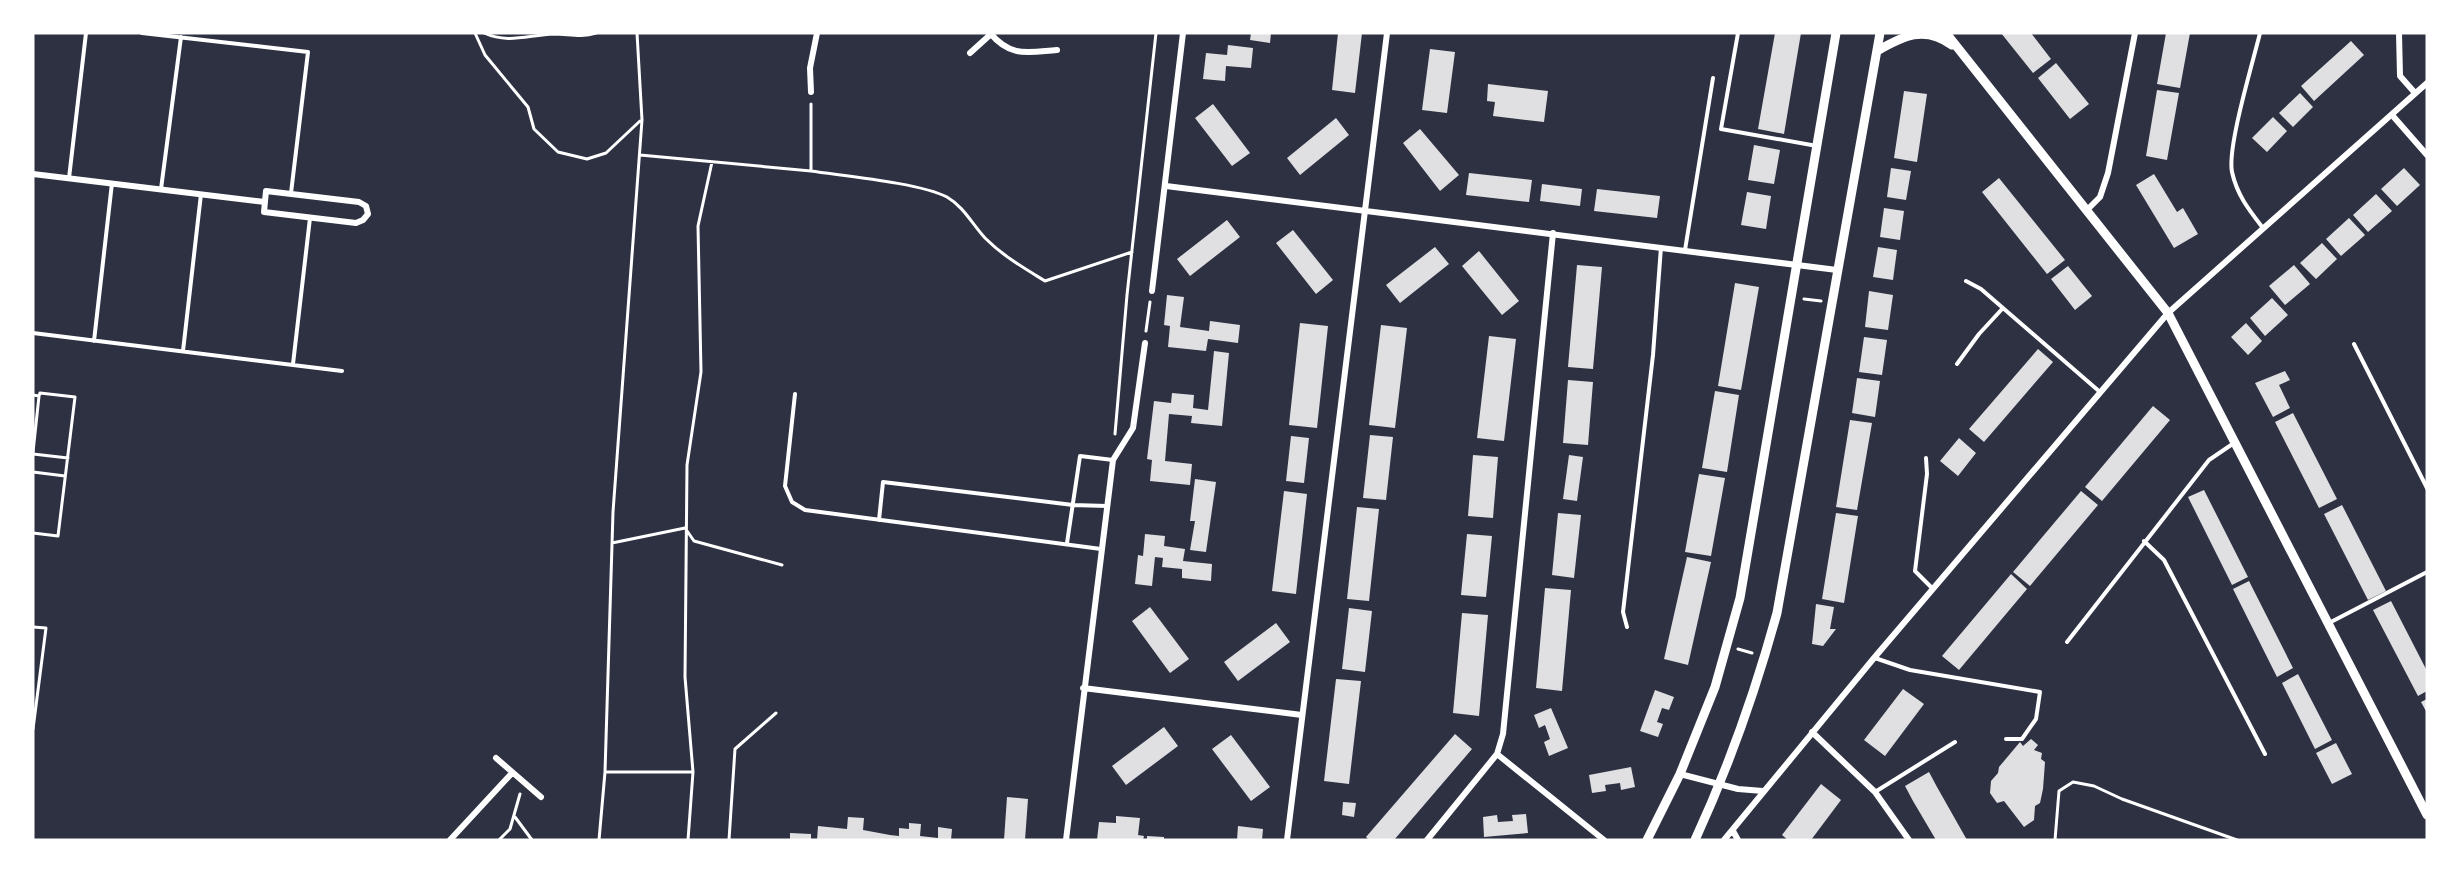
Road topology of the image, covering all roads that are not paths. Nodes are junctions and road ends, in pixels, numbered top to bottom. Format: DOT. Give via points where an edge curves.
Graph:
graph roads {
  1 [pos="86,33"];
  2 [pos="142,33"];
  3 [pos="817,33"];
  4 [pos="1183,33"];
  5 [pos="1387,33"];
  6 [pos="1738,33"];
  7 [pos="1836,33"];
  8 [pos="1880,33"];
  9 [pos="2135,33"];
  10 [pos="2260,33"];
  11 [pos="2399,33"];
  12 [pos="991,34"];
  13 [pos="1942,35"];
  14 [pos="181,37"];
  15 [pos="1057,51"];
  16 [pos="1877,51"];
  17 [pos="970,53"];
  18 [pos="1713,78"];
  19 [pos="2427,83"];
  20 [pos="811,92"];
  21 [pos="2415,93"];
  22 [pos="2392,115"];
  23 [pos="1817,146"];
  24 [pos="2427,155"];
  25 [pos="33,174"];
  26 [pos="69,178"];
  27 [pos="112,183"];
  28 [pos="1166,186"];
  29 [pos="161,189"];
  30 [pos="201,194"];
  31 [pos="291,194"];
  32 [pos="265,202"];
  33 [pos="1366,210"];
  34 [pos="2087,210"];
  35 [pos="310,217"];
  36 [pos="2263,228"];
  37 [pos="1553,233"];
  38 [pos="1661,246"];
  39 [pos="1685,249"];
  40 [pos="1797,263"];
  41 [pos="1837,270"];
  42 [pos="1966,281"];
  43 [pos="1152,291"];
  44 [pos="2003,308"];
  45 [pos="2168,313"];
  46 [pos="33,333"];
  47 [pos="94,341"];
  48 [pos="1145,343"];
  49 [pos="2354,344"];
  50 [pos="183,351"];
  51 [pos="293,364"];
  52 [pos="1957,364"];
  53 [pos="342,371"];
  54 [pos="2100,393"];
  55 [pos="795,394"];
  56 [pos="2235,442"];
  57 [pos="1926,458"];
  58 [pos="1113,460"];
  59 [pos="2425,482"];
  60 [pos="2427,488"];
  61 [pos="1073,505"];
  62 [pos="1107,506"];
  63 [pos="879,520"];
  64 [pos="2144,541"];
  65 [pos="1067,543"];
  66 [pos="1101,549"];
  67 [pos="2427,572"];
  68 [pos="1933,589"];
  69 [pos="2328,623"];
  70 [pos="1627,627"];
  71 [pos="2067,642"];
  72 [pos="1874,658"];
  73 [pos="1083,688"];
  74 [pos="1302,715"];
  75 [pos="1812,732"];
  76 [pos="2006,739"];
  77 [pos="1955,742"];
  78 [pos="1497,754"];
  79 [pos="2265,754"];
  80 [pos="496,758"];
  81 [pos="512,773"];
  82 [pos="1680,774"];
  83 [pos="1721,784"];
  84 [pos="1763,790"];
  85 [pos="1875,792"];
  86 [pos="541,796"];
  87 [pos="2427,815"];
  88 [pos="1733,831"];
  89 [pos="450,840"];
  90 [pos="1066,840"];
  91 [pos="1287,840"];
  92 [pos="1427,840"];
  93 [pos="1604,840"];
  94 [pos="1647,840"];
  95 [pos="1695,840"];
  96 [pos="1725,840"];
  97 [pos="1738,840"];
  98 [pos="1909,840"];
  1 -- 26 [label="lane"];
  2 -- 14 [label="lane"];
  3 -- 20 [label="street" via="810,68"];
  4 -- 28 [label="street"];
  5 -- 33 [label="street"];
  6 -- 23 [label="lane" via="1722,129"];
  7 -- 23 [label="street"];
  8 -- 16 [label="street"];
  9 -- 34 [label="street" via="2108,172 2100,196"];
  10 -- 36 [label="lane" via="2231,170 2240,197"];
  11 -- 21 [label="street" via="2400,76"];
  12 -- 15 [label="street" via="1004,48 1020,52"];
  12 -- 17 [label="street"];
  13 -- 16 [label="street" via="1905,35"];
  13 -- 34 [label="street" via="1961,52"];
  14 -- 29 [label="lane"];
  14 -- 31 [label="lane" via="308,52"];
  16 -- 41 [label="street"];
  18 -- 39 [label="lane"];
  19 -- 21 [label="street"];
  21 -- 22 [label="street"];
  22 -- 24 [label="street"];
  22 -- 36 [label="street"];
  23 -- 40 [label="street"];
  25 -- 26 [label="street"];
  26 -- 27 [label="street"];
  27 -- 29 [label="street"];
  27 -- 47 [label="lane"];
  28 -- 33 [label="street"];
  28 -- 43 [label="street"];
  29 -- 30 [label="street"];
  30 -- 32 [label="street"];
  30 -- 50 [label="lane"];
  31 -- 32 [label="street" via="266,191"];
  31 -- 35 [label="street" via="359,202 366,206 368,214 356,223"];
  32 -- 35 [label="street" via="264,212"];
  33 -- 37 [label="street"];
  33 -- 74 [label="street"];
  34 -- 45 [label="street"];
  35 -- 51 [label="lane"];
  36 -- 45 [label="street"];
  37 -- 38 [label="street"];
  37 -- 78 [label="street" via="1503,734"];
  38 -- 39 [label="street"];
  38 -- 70 [label="lane" via="1653,355 1623,612"];
  39 -- 40 [label="street"];
  40 -- 41 [label="street"];
  40 -- 82 [label="street" via="1740,598 1715,687"];
  41 -- 83 [label="street" via="1781,590 1752,702"];
  42 -- 44 [label="lane"];
  44 -- 52 [label="lane"];
  44 -- 54 [label="lane"];
  45 -- 54 [label="street"];
  45 -- 56 [label="street"];
  46 -- 47 [label="lane"];
  47 -- 50 [label="lane"];
  48 -- 58 [label="street" via="1133,428"];
  49 -- 59 [label="lane"];
  50 -- 51 [label="lane"];
  51 -- 53 [label="lane"];
  54 -- 68 [label="street"];
  55 -- 63 [label="lane" via="785,486 792,502 805,510"];
  56 -- 64 [label="lane" via="2209,460"];
  56 -- 69 [label="street"];
  57 -- 68 [label="lane" via="1915,571"];
  58 -- 61 [label="lane" via="1080,456"];
  58 -- 62 [label="street"];
  59 -- 60 [label="lane"];
  61 -- 62 [label="lane"];
  61 -- 63 [label="lane" via="883,482"];
  61 -- 65 [label="lane"];
  62 -- 66 [label="street"];
  63 -- 65 [label="lane"];
  64 -- 71 [label="lane"];
  64 -- 79 [label="lane" via="2164,560"];
  65 -- 66 [label="lane"];
  66 -- 73 [label="street"];
  67 -- 69 [label="lane"];
  68 -- 72 [label="street"];
  69 -- 87 [label="street"];
  72 -- 75 [label="street"];
  72 -- 76 [label="lane" via="1910,670 2040,692 2036,719 2022,739"];
  73 -- 74 [label="street"];
  73 -- 90 [label="street"];
  74 -- 91 [label="street"];
  75 -- 84 [label="street"];
  75 -- 85 [label="street"];
  77 -- 85 [label="lane"];
  78 -- 92 [label="street"];
  78 -- 93 [label="street"];
  80 -- 81 [label="street"];
  81 -- 86 [label="street"];
  81 -- 89 [label="street"];
  82 -- 83 [label="street"];
  82 -- 94 [label="street"];
  83 -- 84 [label="street"];
  83 -- 95 [label="street"];
  84 -- 88 [label="street"];
  85 -- 98 [label="street"];
  88 -- 96 [label="street"];
  88 -- 97 [label="street"];
}
